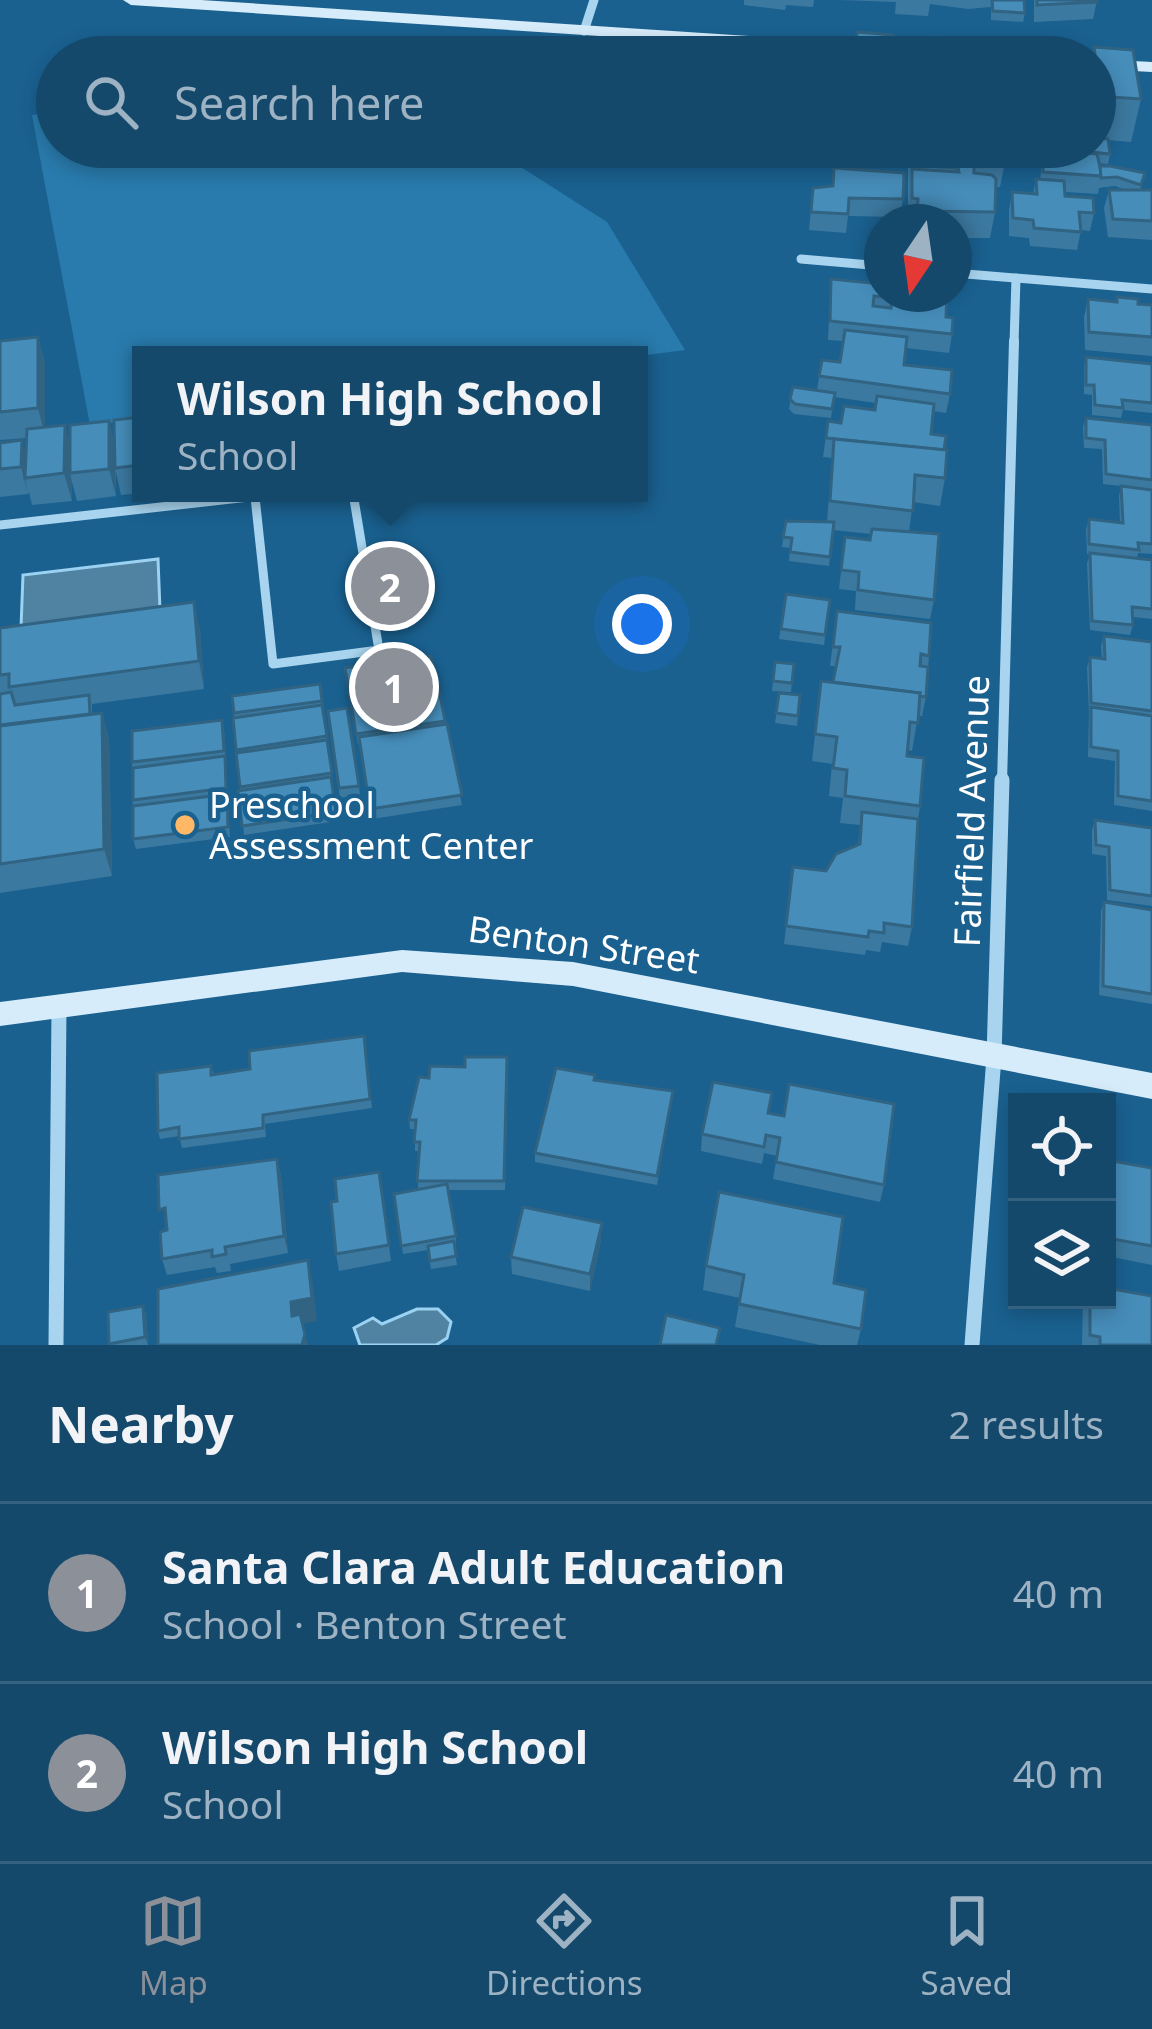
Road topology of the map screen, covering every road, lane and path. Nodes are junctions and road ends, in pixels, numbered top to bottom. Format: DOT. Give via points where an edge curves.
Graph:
graph roads {
  1 [pos="131,0"];
  2 [pos="594,0"];
  3 [pos="584,31"];
  4 [pos="662,36"];
  5 [pos="1116,65"];
  6 [pos="1152,67"];
  7 [pos="801,259"];
  8 [pos="864,264"];
  9 [pos="972,274"];
  10 [pos="1016,278"];
  11 [pos="1152,289"];
  12 [pos="202,502"];
  13 [pos="256,502"];
  14 [pos="354,502"];
  15 [pos="0,525"];
  16 [pos="58,1005"];
  17 [pos="0,1014"];
  18 [pos="994,1058"];
  19 [pos="1152,1086"];
  20 [pos="56,1345"];
  21 [pos="972,1345"];
  1 -- 3 [label="main road"];
  2 -- 3 [label="street"];
  3 -- 4 [label="main road"];
  5 -- 6 [label="main road"];
  7 -- 8 [label="street"];
  9 -- 10 [label="street"];
  10 -- 11 [label="street"];
  10 -- 18 [label="street, Fairfield Avenue"];
  12 -- 15 [label="lane"];
  13 -- 14 [label="lane" via="273,664 379,650"];
  16 -- 17 [label="main road, Benton Street"];
  16 -- 18 [label="main road, Benton Street" via="402,961 492,964"];
  16 -- 20 [label="street"];
  18 -- 19 [label="main road, Benton Street"];
  18 -- 21 [label="street, Fairfield Avenue"];
}
